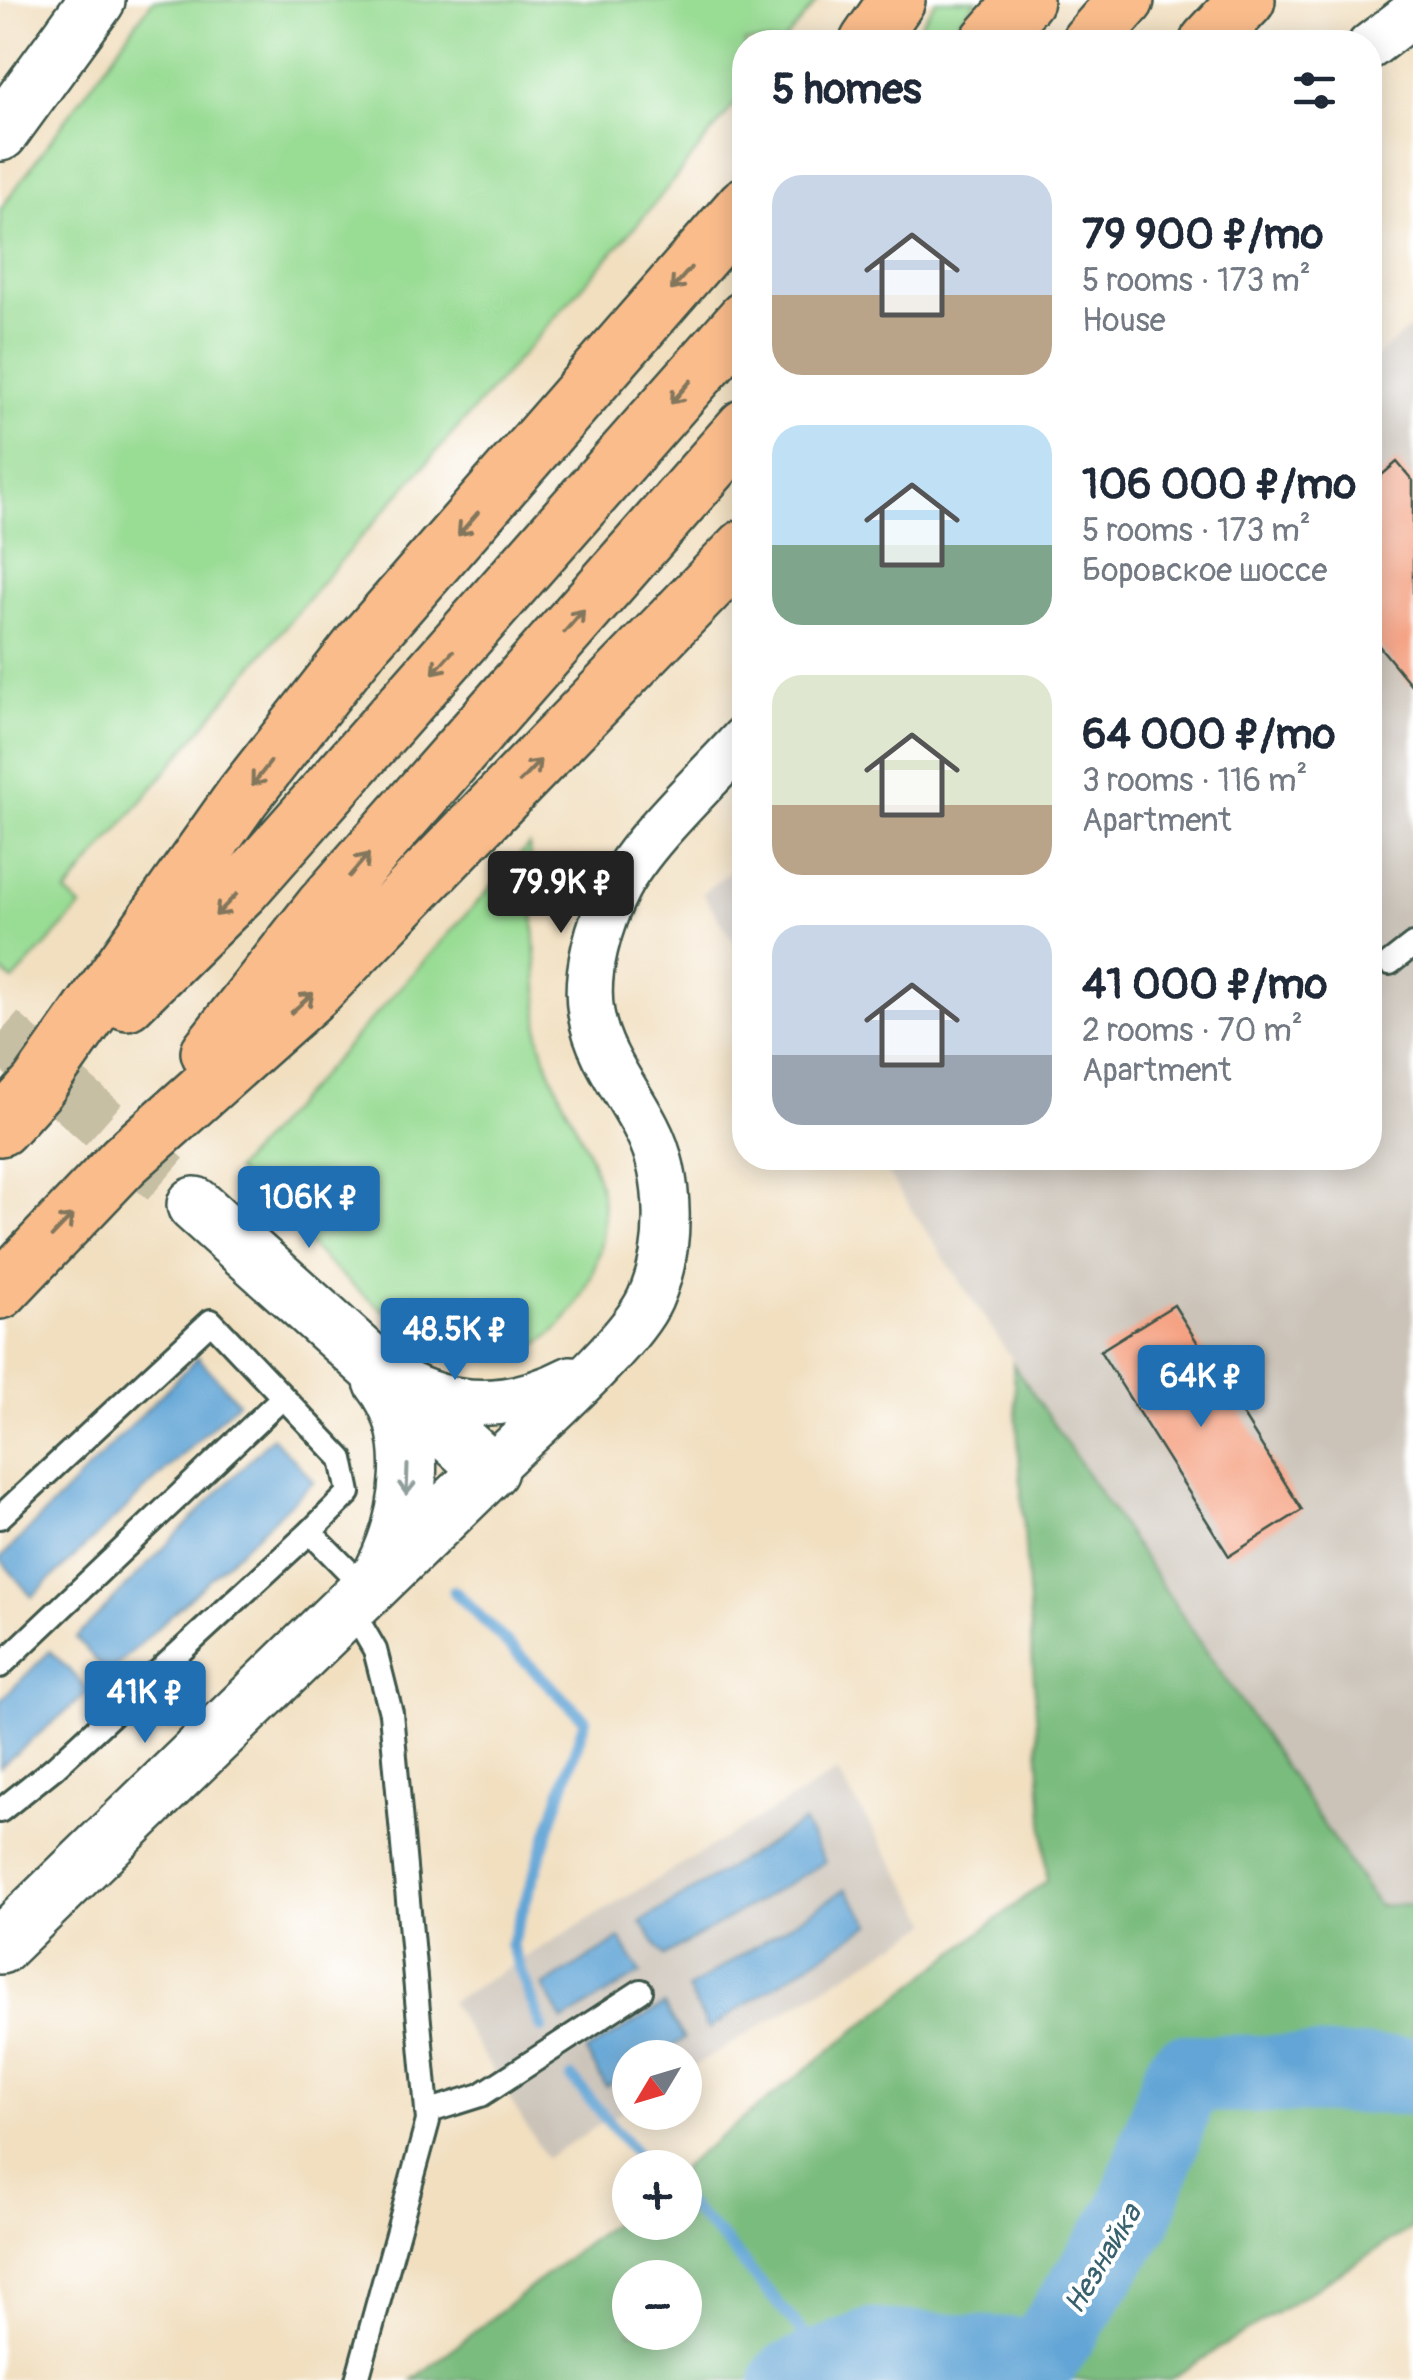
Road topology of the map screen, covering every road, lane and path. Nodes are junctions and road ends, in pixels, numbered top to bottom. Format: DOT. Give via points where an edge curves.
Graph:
graph roads {
  1 [pos="97,0"];
  2 [pos="897,0"];
  3 [pos="1026,0"];
  4 [pos="1126,0"];
  5 [pos="1247,0"];
  6 [pos="1413,14"];
  7 [pos="876,30"];
  8 [pos="999,30"];
  9 [pos="1100,30"];
  10 [pos="1219,30"];
  11 [pos="1382,37"];
  12 [pos="0,133"];
  13 [pos="732,220"];
  14 [pos="732,334"];
  15 [pos="732,442"];
  16 [pos="732,560"];
  17 [pos="732,753"];
  18 [pos="1413,945"];
  19 [pos="1390,963"];
  20 [pos="38,1086"];
  21 [pos="0,1128"];
  22 [pos="124,1161"];
  23 [pos="195,1205"];
  24 [pos="0,1291"];
  25 [pos="365,1359"];
  26 [pos="591,1368"];
  27 [pos="283,1397"];
  28 [pos="490,1470"];
  29 [pos="0,1517"];
  30 [pos="310,1532"];
  31 [pos="366,1592"];
  32 [pos="0,1666"];
  33 [pos="0,1811"];
  34 [pos="0,1946"];
  35 [pos="641,1991"];
  36 [pos="427,2112"];
  37 [pos="356,2380"];
  1 -- 12 [label="street"];
  2 -- 7 [label="main road"];
  3 -- 8 [label="main road"];
  4 -- 9 [label="main road"];
  5 -- 10 [label="main road"];
  6 -- 11 [label="street"];
  13 -- 20 [label="main road, one-way" via="363,644 243,796"];
  14 -- 20 [label="main road, one-way" via="226,907"];
  22 -- 15 [label="main road, one-way" via="323,907"];
  22 -- 16 [label="main road, one-way" via="316,990"];
  17 -- 26 [label="street" via="617,887 591,969 596,1032 648,1130 662,1169 664,1203 651,1297"];
  18 -- 19 [label="lane"];
  20 -- 21 [label="main road"];
  24 -- 22 [label="main road, one-way"];
  23 -- 25 [label="street"];
  25 -- 26 [label="street" via="431,1394 477,1403 529,1398"];
  25 -- 28 [label="street"];
  25 -- 31 [label="street, one-way" via="395,1401 408,1468 402,1516"];
  26 -- 28 [label="street"];
  27 -- 29 [label="lane" via="211,1321"];
  27 -- 30 [label="lane" via="342,1458 349,1493"];
  27 -- 32 [label="lane"];
  28 -- 31 [label="street"];
  30 -- 31 [label="lane"];
  30 -- 33 [label="lane"];
  31 -- 34 [label="street"];
  31 -- 36 [label="lane" via="367,1630 389,1696"];
  35 -- 36 [label="lane" via="480,2095"];
  36 -- 37 [label="lane"];
}
